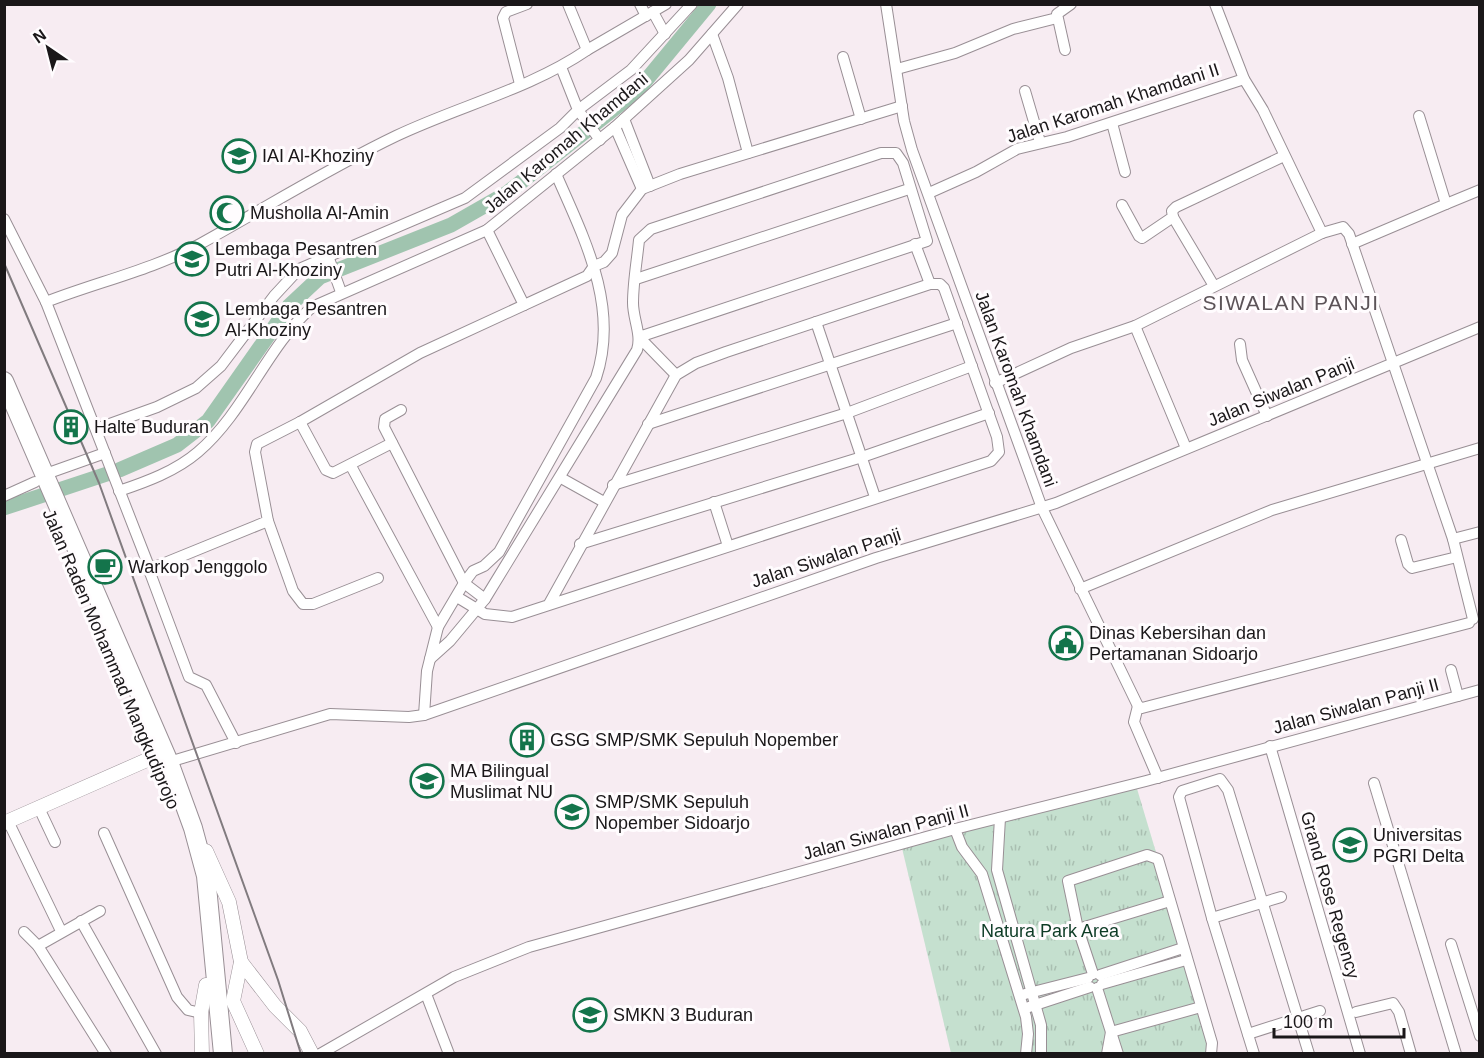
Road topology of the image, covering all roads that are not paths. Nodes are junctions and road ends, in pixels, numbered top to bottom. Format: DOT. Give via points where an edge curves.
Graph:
graph roads {
  1 [pos="527,4"];
  2 [pos="568,4"];
  3 [pos="640,4"];
  4 [pos="666,4"];
  5 [pos="692,4"];
  6 [pos="738,4"];
  7 [pos="886,4"];
  8 [pos="1071,4"];
  9 [pos="1215,4"];
  10 [pos="650,14"];
  11 [pos="1057,18"];
  12 [pos="665,34"];
  13 [pos="712,34"];
  14 [pos="587,50"];
  15 [pos="1065,50"];
  16 [pos="843,57"];
  17 [pos="561,67"];
  18 [pos="897,69"];
  19 [pos="1244,79"];
  20 [pos="520,84"];
  21 [pos="1024,91"];
  22 [pos="902,106"];
  23 [pos="580,114"];
  24 [pos="1419,116"];
  25 [pos="861,119"];
  26 [pos="620,123"];
  27 [pos="1112,123"];
  28 [pos="598,137"];
  29 [pos="1041,142"];
  30 [pos="748,153"];
  31 [pos="1284,156"];
  32 [pos="1125,172"];
  33 [pos="556,174"];
  34 [pos="646,188"];
  35 [pos="909,189"];
  36 [pos="1479,190"];
  37 [pos="929,193"];
  38 [pos="1446,204"];
  39 [pos="1122,205"];
  40 [pos="1173,218"];
  41 [pos="4,219"];
  42 [pos="487,230"];
  43 [pos="1322,233"];
  44 [pos="943,237"];
  45 [pos="927,241"];
  46 [pos="915,244"];
  47 [pos="1353,244"];
  48 [pos="328,258"];
  49 [pos="594,266"];
  50 [pos="636,279"];
  51 [pos="930,284"];
  52 [pos="1214,286"];
  53 [pos="340,289"];
  54 [pos="46,302"];
  55 [pos="524,305"];
  56 [pos="816,322"];
  57 [pos="957,323"];
  58 [pos="1135,326"];
  59 [pos="1479,327"];
  60 [pos="639,337"];
  61 [pos="1240,344"];
  62 [pos="831,364"];
  63 [pos="1393,365"];
  64 [pos="972,366"];
  65 [pos="676,375"];
  66 [pos="4,381"];
  67 [pos="995,383"];
  68 [pos="401,410"];
  69 [pos="4,411"];
  70 [pos="847,412"];
  71 [pos="989,413"];
  72 [pos="1267,416"];
  73 [pos="300,422"];
  74 [pos="648,424"];
  75 [pos="96,429"];
  76 [pos="392,443"];
  77 [pos="1186,448"];
  78 [pos="1479,448"];
  79 [pos="105,453"];
  80 [pos="862,457"];
  81 [pos="1428,463"];
  82 [pos="351,466"];
  83 [pos="561,478"];
  84 [pos="40,480"];
  85 [pos="614,485"];
  86 [pos="119,491"];
  87 [pos="4,496"];
  88 [pos="874,497"];
  89 [pos="604,502"];
  90 [pos="714,502"];
  91 [pos="1042,508"];
  92 [pos="268,521"];
  93 [pos="1479,532"];
  94 [pos="1453,539"];
  95 [pos="1401,540"];
  96 [pos="580,544"];
  97 [pos="728,546"];
  98 [pos="1456,557"];
  99 [pos="146,560"];
  100 [pos="378,578"];
  101 [pos="464,583"];
  102 [pos="1080,589"];
  103 [pos="457,597"];
  104 [pos="485,599"];
  105 [pos="549,604"];
  106 [pos="475,609"];
  107 [pos="1475,621"];
  108 [pos="438,627"];
  109 [pos="430,659"];
  110 [pos="1451,670"];
  111 [pos="1479,693"];
  112 [pos="1458,696"];
  113 [pos="1138,706"];
  114 [pos="424,715"];
  115 [pos="236,743"];
  116 [pos="1270,746"];
  117 [pos="162,759"];
  118 [pos="1202,765"];
  119 [pos="1158,778"];
  120 [pos="1207,783"];
  121 [pos="1374,783"];
  122 [pos="39,808"];
  123 [pos="999,818"];
  124 [pos="6,822"];
  125 [pos="194,828"];
  126 [pos="956,829"];
  127 [pos="104,833"];
  128 [pos="55,842"];
  129 [pos="997,870"];
  130 [pos="982,874"];
  131 [pos="1281,897"];
  132 [pos="1170,901"];
  133 [pos="1262,903"];
  134 [pos="100,911"];
  135 [pos="1212,918"];
  136 [pos="81,921"];
  137 [pos="1078,929"];
  138 [pos="61,931"];
  139 [pos="24,932"];
  140 [pos="1451,944"];
  141 [pos="38,946"];
  142 [pos="1183,948"];
  143 [pos="1186,960"];
  144 [pos="241,962"];
  145 [pos="1095,981"];
  146 [pos="206,985"];
  147 [pos="1032,992"];
  148 [pos="426,994"];
  149 [pos="1019,995"];
  150 [pos="1035,1005"];
  151 [pos="1201,1007"];
  152 [pos="1023,1008"];
  153 [pos="1320,1011"];
  154 [pos="1356,1012"];
  155 [pos="201,1013"];
  156 [pos="1298,1018"];
  157 [pos="1111,1032"];
  158 [pos="1248,1034"];
  159 [pos="1479,1035"];
  160 [pos="106,1053"];
  161 [pos="156,1053"];
  162 [pos="202,1053"];
  163 [pos="212,1053"];
  164 [pos="224,1053"];
  165 [pos="257,1053"];
  166 [pos="312,1053"];
  167 [pos="320,1053"];
  168 [pos="449,1053"];
  169 [pos="1026,1053"];
  170 [pos="1041,1053"];
  171 [pos="1107,1053"];
  172 [pos="1118,1053"];
  173 [pos="1211,1053"];
  174 [pos="1254,1053"];
  175 [pos="1309,1053"];
  176 [pos="1360,1053"];
  177 [pos="1412,1053"];
  178 [pos="1456,1053"];
  1 -- 20 [label="street" via="506,12 503,18"];
  2 -- 14 [label="street"];
  3 -- 10 [label="street"];
  4 -- 10 [label="street"];
  5 -- 12 [label="street"];
  6 -- 13 [label="street, Jalan Karomah Khamdani"];
  7 -- 18 [label="street, Jalan Karomah Khamdani"];
  8 -- 11 [label="street"];
  9 -- 19 [label="street"];
  10 -- 12 [label="street"];
  10 -- 14 [label="street"];
  11 -- 15 [label="street"];
  11 -- 18 [label="street"];
  12 -- 23 [label="street"];
  13 -- 26 [label="street, Jalan Karomah Khamdani"];
  13 -- 30 [label="street"];
  14 -- 17 [label="street"];
  16 -- 25 [label="street"];
  17 -- 20 [label="street"];
  17 -- 23 [label="street"];
  18 -- 22 [label="street, Jalan Karomah Khamdani"];
  19 -- 27 [label="street, Jalan Karomah Khamdani II"];
  19 -- 31 [label="street"];
  20 -- 54 [label="street" via="398,136 326,172 200,244"];
  21 -- 29 [label="street"];
  22 -- 25 [label="street"];
  22 -- 37 [label="street, Jalan Karomah Khamdani" via="912,150"];
  23 -- 28 [label="street"];
  23 -- 48 [label="street" via="465,198"];
  24 -- 38 [label="street"];
  25 -- 30 [label="street"];
  26 -- 28 [label="street, Jalan Karomah Khamdani"];
  26 -- 34 [label="street"];
  27 -- 29 [label="street, Jalan Karomah Khamdani II"];
  27 -- 32 [label="street"];
  28 -- 33 [label="street, Jalan Karomah Khamdani"];
  29 -- 37 [label="street, Jalan Karomah Khamdani II" via="1008,153"];
  30 -- 34 [label="street"];
  31 -- 40 [label="street" via="1176,207"];
  31 -- 43 [label="street"];
  33 -- 42 [label="street, Jalan Karomah Khamdani"];
  33 -- 49 [label="street"];
  34 -- 49 [label="street" via="622,216 612,252"];
  35 -- 45 [label="street"];
  35 -- 50 [label="street"];
  35 -- 50 [label="street" via="900,157 888,151 651,229 639,240"];
  36 -- 38 [label="street"];
  37 -- 44 [label="street, Jalan Karomah Khamdani"];
  38 -- 47 [label="street"];
  39 -- 40 [label="street" via="1140,237"];
  40 -- 52 [label="street"];
  41 -- 54 [label="street"];
  42 -- 53 [label="street, Jalan Karomah Khamdani" via="391,275"];
  42 -- 55 [label="street"];
  43 -- 47 [label="street" via="1343,227"];
  43 -- 52 [label="street"];
  44 -- 45 [label="street"];
  44 -- 67 [label="street, Jalan Karomah Khamdani"];
  45 -- 46 [label="street"];
  46 -- 51 [label="street"];
  46 -- 60 [label="street"];
  47 -- 63 [label="street"];
  48 -- 53 [label="street"];
  48 -- 75 [label="street" via="309,263 290,277 220,366 196,388"];
  49 -- 55 [label="street" via="587,276"];
  49 -- 101 [label="street" via="605,334 605,349 596,378 499,552 473,571"];
  50 -- 60 [label="street" via="634,323"];
  51 -- 56 [label="street"];
  51 -- 57 [label="street" via="944,288"];
  52 -- 58 [label="street"];
  53 -- 86 [label="street, Jalan Karomah Khamdani" via="302,317 239,406 196,454 149,481"];
  54 -- 75 [label="street"];
  55 -- 73 [label="street" via="420,353"];
  56 -- 62 [label="street"];
  56 -- 65 [label="street" via="696,363"];
  57 -- 62 [label="street"];
  57 -- 64 [label="street"];
  58 -- 67 [label="street" via="1071,348"];
  58 -- 77 [label="street"];
  59 -- 63 [label="street, Jalan Siwalan Panji"];
  60 -- 65 [label="street"];
  60 -- 83 [label="street" via="629,365"];
  61 -- 72 [label="street" via="1242,360"];
  62 -- 70 [label="street"];
  62 -- 74 [label="street"];
  63 -- 72 [label="street, Jalan Siwalan Panji"];
  63 -- 81 [label="street"];
  64 -- 70 [label="street"];
  64 -- 71 [label="street"];
  65 -- 74 [label="street"];
  66 -- 84 [label="highway, Jalan Raden Mohammad Mangkudiprojo"];
  67 -- 91 [label="street, Jalan Karomah Khamdani"];
  68 -- 76 [label="street" via="383,422"];
  69 -- 84 [label="highway, Jalan Raden Mohammad Mangkudiprojo"];
  70 -- 80 [label="street"];
  70 -- 85 [label="street"];
  71 -- 80 [label="street"];
  71 -- 88 [label="street" via="999,446 991,461"];
  72 -- 77 [label="street, Jalan Siwalan Panji"];
  73 -- 82 [label="street" via="326,470 333,473"];
  73 -- 92 [label="street" via="261,440 254,448"];
  74 -- 85 [label="street"];
  75 -- 79 [label="street"];
  76 -- 82 [label="street"];
  76 -- 101 [label="street"];
  77 -- 91 [label="street, Jalan Siwalan Panji"];
  78 -- 81 [label="street"];
  79 -- 84 [label="street"];
  79 -- 86 [label="street"];
  80 -- 88 [label="street"];
  80 -- 90 [label="street"];
  81 -- 94 [label="street"];
  81 -- 102 [label="street" via="1272,510"];
  82 -- 108 [label="street"];
  83 -- 89 [label="street"];
  83 -- 104 [label="street"];
  84 -- 87 [label="street"];
  84 -- 117 [label="highway, Jalan Raden Mohammad Mangkudiprojo"];
  85 -- 89 [label="street"];
  86 -- 99 [label="street"];
  88 -- 97 [label="street"];
  89 -- 96 [label="street"];
  90 -- 96 [label="street"];
  90 -- 97 [label="street"];
  91 -- 102 [label="street, Jalan Karomah Khamdani"];
  91 -- 114 [label="street, Jalan Siwalan Panji" via="876,558"];
  92 -- 99 [label="street" via="160,565 152,567"];
  92 -- 100 [label="street" via="293,591 303,604 313,604"];
  93 -- 94 [label="street"];
  94 -- 98 [label="street"];
  95 -- 98 [label="street" via="1412,568"];
  96 -- 105 [label="street"];
  97 -- 105 [label="street"];
  98 -- 107 [label="street"];
  99 -- 115 [label="street" via="189,677 206,685"];
  101 -- 103 [label="street"];
  101 -- 104 [label="street"];
  102 -- 113 [label="street, Jalan Karomah Khamdani"];
  103 -- 106 [label="street"];
  103 -- 108 [label="street"];
  104 -- 106 [label="street"];
  105 -- 106 [label="street" via="505,618"];
  106 -- 109 [label="street"];
  107 -- 113 [label="street"];
  108 -- 109 [label="street"];
  109 -- 114 [label="street"];
  110 -- 112 [label="street"];
  111 -- 112 [label="street, Jalan Siwalan Panji II"];
  112 -- 116 [label="street, Jalan Siwalan Panji II"];
  113 -- 119 [label="street" via="1134,722"];
  114 -- 115 [label="street, Jalan Siwalan Panji" via="330,714"];
  115 -- 117 [label="street, Jalan Siwalan Panji"];
  116 -- 118 [label="street, Jalan Siwalan Panji II"];
  116 -- 176 [label="street, Grand Rose Regency"];
  117 -- 122 [label="street"];
  117 -- 125 [label="highway, Jalan Raden Mohammad Mangkudiprojo"];
  117 -- 146 [label="highway, Jalan Raden Mohammad Mangkudiprojo" via="193,868"];
  118 -- 119 [label="street, Jalan Siwalan Panji II"];
  118 -- 120 [label="street"];
  119 -- 123 [label="street, Jalan Siwalan Panji II"];
  120 -- 133 [label="street" via="1220,778 1225,783"];
  120 -- 135 [label="street" via="1182,791 1179,797"];
  121 -- 178 [label="street"];
  122 -- 124 [label="street"];
  122 -- 128 [label="street"];
  123 -- 126 [label="street, Jalan Siwalan Panji II"];
  123 -- 129 [label="street"];
  124 -- 138 [label="street"];
  125 -- 144 [label="street, Jalan Raden Mohammad Mangkudiprojo" via="229,902"];
  125 -- 164 [label="highway, Jalan Raden Mohammad Mangkudiprojo" via="206,876"];
  126 -- 130 [label="street" via="962,847"];
  126 -- 148 [label="street, Jalan Siwalan Panji II" via="529,947 454,977"];
  127 -- 155 [label="street" via="177,997 188,1010"];
  129 -- 130 [label="street"];
  129 -- 147 [label="street"];
  130 -- 149 [label="street"];
  131 -- 133 [label="street"];
  132 -- 137 [label="street"];
  132 -- 137 [label="street" via="1158,859 1147,855 1068,881"];
  132 -- 142 [label="street"];
  133 -- 135 [label="street"];
  133 -- 156 [label="street"];
  134 -- 136 [label="street"];
  135 -- 158 [label="street"];
  136 -- 138 [label="street"];
  136 -- 161 [label="street"];
  137 -- 145 [label="street"];
  138 -- 141 [label="street"];
  139 -- 141 [label="street"];
  140 -- 159 [label="street"];
  141 -- 160 [label="street"];
  142 -- 143 [label="street"];
  142 -- 145 [label="street"];
  143 -- 145 [label="street"];
  143 -- 151 [label="street"];
  144 -- 165 [label="street, Jalan Raden Mohammad Mangkudiprojo" via="233,1001"];
  144 -- 166 [label="street, Jalan Raden Mohammad Mangkudiprojo" via="271,1002 300,1031"];
  145 -- 147 [label="street"];
  145 -- 150 [label="street"];
  145 -- 157 [label="street"];
  146 -- 155 [label="street, Jalan Raden Mohammad Mangkudiprojo"];
  146 -- 163 [label="highway, Jalan Raden Mohammad Mangkudiprojo"];
  147 -- 149 [label="street"];
  147 -- 150 [label="street"];
  148 -- 167 [label="street, Jalan Siwalan Panji II"];
  148 -- 168 [label="street"];
  149 -- 152 [label="street"];
  150 -- 152 [label="street"];
  150 -- 170 [label="street" via="1041,1025"];
  151 -- 157 [label="street"];
  151 -- 173 [label="street" via="1212,1043"];
  152 -- 169 [label="street" via="1028,1034"];
  153 -- 156 [label="street"];
  154 -- 177 [label="street" via="1393,1003"];
  155 -- 162 [label="street, Jalan Raden Mohammad Mangkudiprojo"];
  156 -- 158 [label="street"];
  156 -- 175 [label="street"];
  157 -- 171 [label="street"];
  157 -- 172 [label="street"];
  158 -- 174 [label="street"];
}
